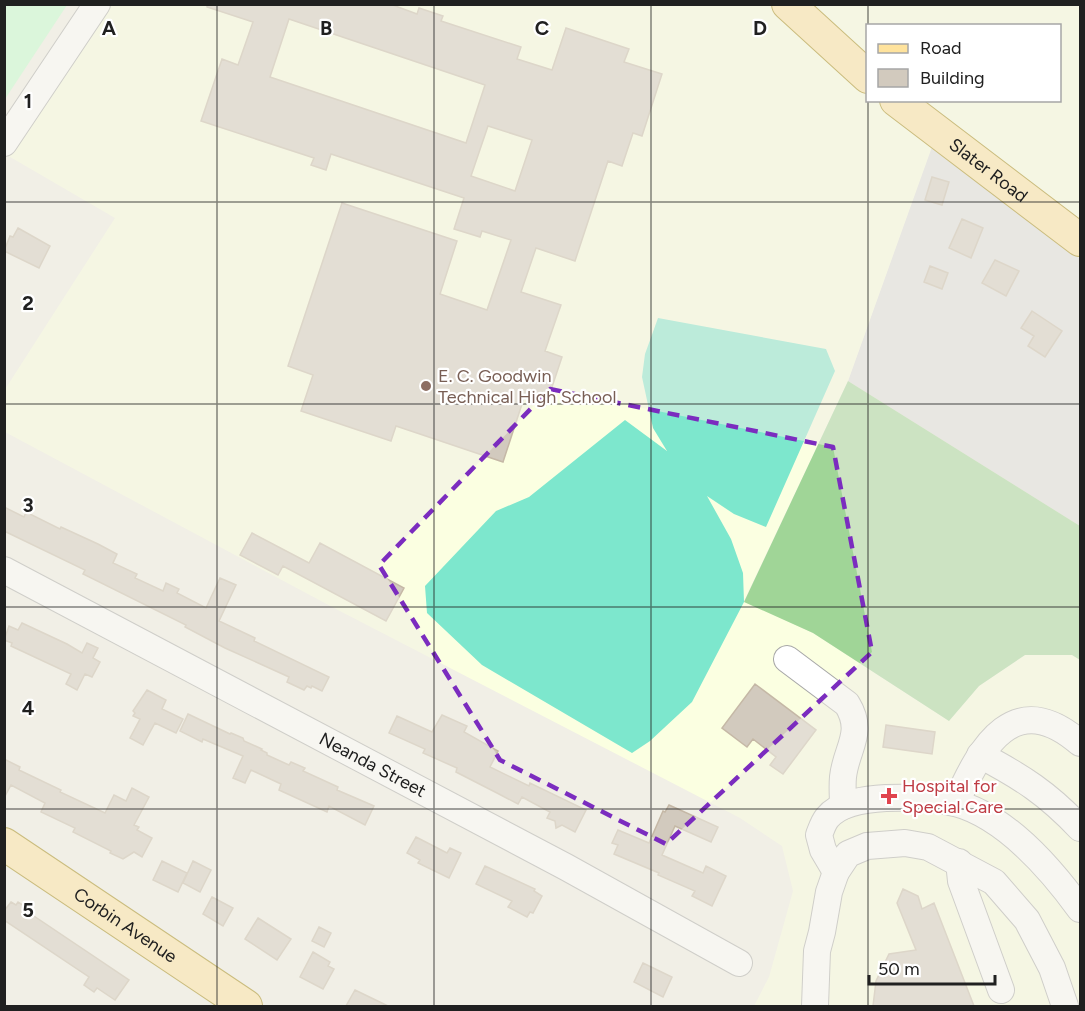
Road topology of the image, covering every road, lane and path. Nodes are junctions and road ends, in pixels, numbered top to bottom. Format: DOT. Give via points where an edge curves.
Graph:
graph roads {
  1 [pos="97,4"];
  2 [pos="788,4"];
  3 [pos="866,76"];
  4 [pos="899,102"];
  5 [pos="4,142"];
  6 [pos="1080,240"];
  7 [pos="4,570"];
  8 [pos="787,659"];
  9 [pos="1080,743"];
  10 [pos="980,755"];
  11 [pos="956,803"];
  12 [pos="843,806"];
  13 [pos="1080,828"];
  14 [pos="4,844"];
  15 [pos="959,862"];
  16 [pos="836,872"];
  17 [pos="1080,909"];
  18 [pos="739,963"];
  19 [pos="1001,990"];
  20 [pos="246,1006"];
  21 [pos="815,1006"];
  22 [pos="1065,1006"];
  1 -- 5 [label="street"];
  2 -- 3 [label="main road"];
  4 -- 6 [label="main road, Slater Road"];
  7 -- 18 [label="street, Neanda Street" via="566,867"];
  8 -- 12 [label="street" via="847,704 852,713 855,737 843,776"];
  9 -- 10 [label="street" via="1055,725 1018,720 1001,731"];
  10 -- 11 [label="street"];
  10 -- 13 [label="street" via="1018,775 1056,803"];
  11 -- 12 [label="street" via="912,797 870,799"];
  11 -- 17 [label="street" via="981,813 1021,841"];
  12 -- 16 [label="street" via="827,818 819,835"];
  14 -- 20 [label="main road, Corbin Avenue"];
  15 -- 16 [label="street" via="928,847 887,843 848,854"];
  15 -- 19 [label="street" via="961,881"];
  15 -- 22 [label="street" via="994,882 1027,920 1052,968"];
  16 -- 21 [label="street" via="817,951"];
}
